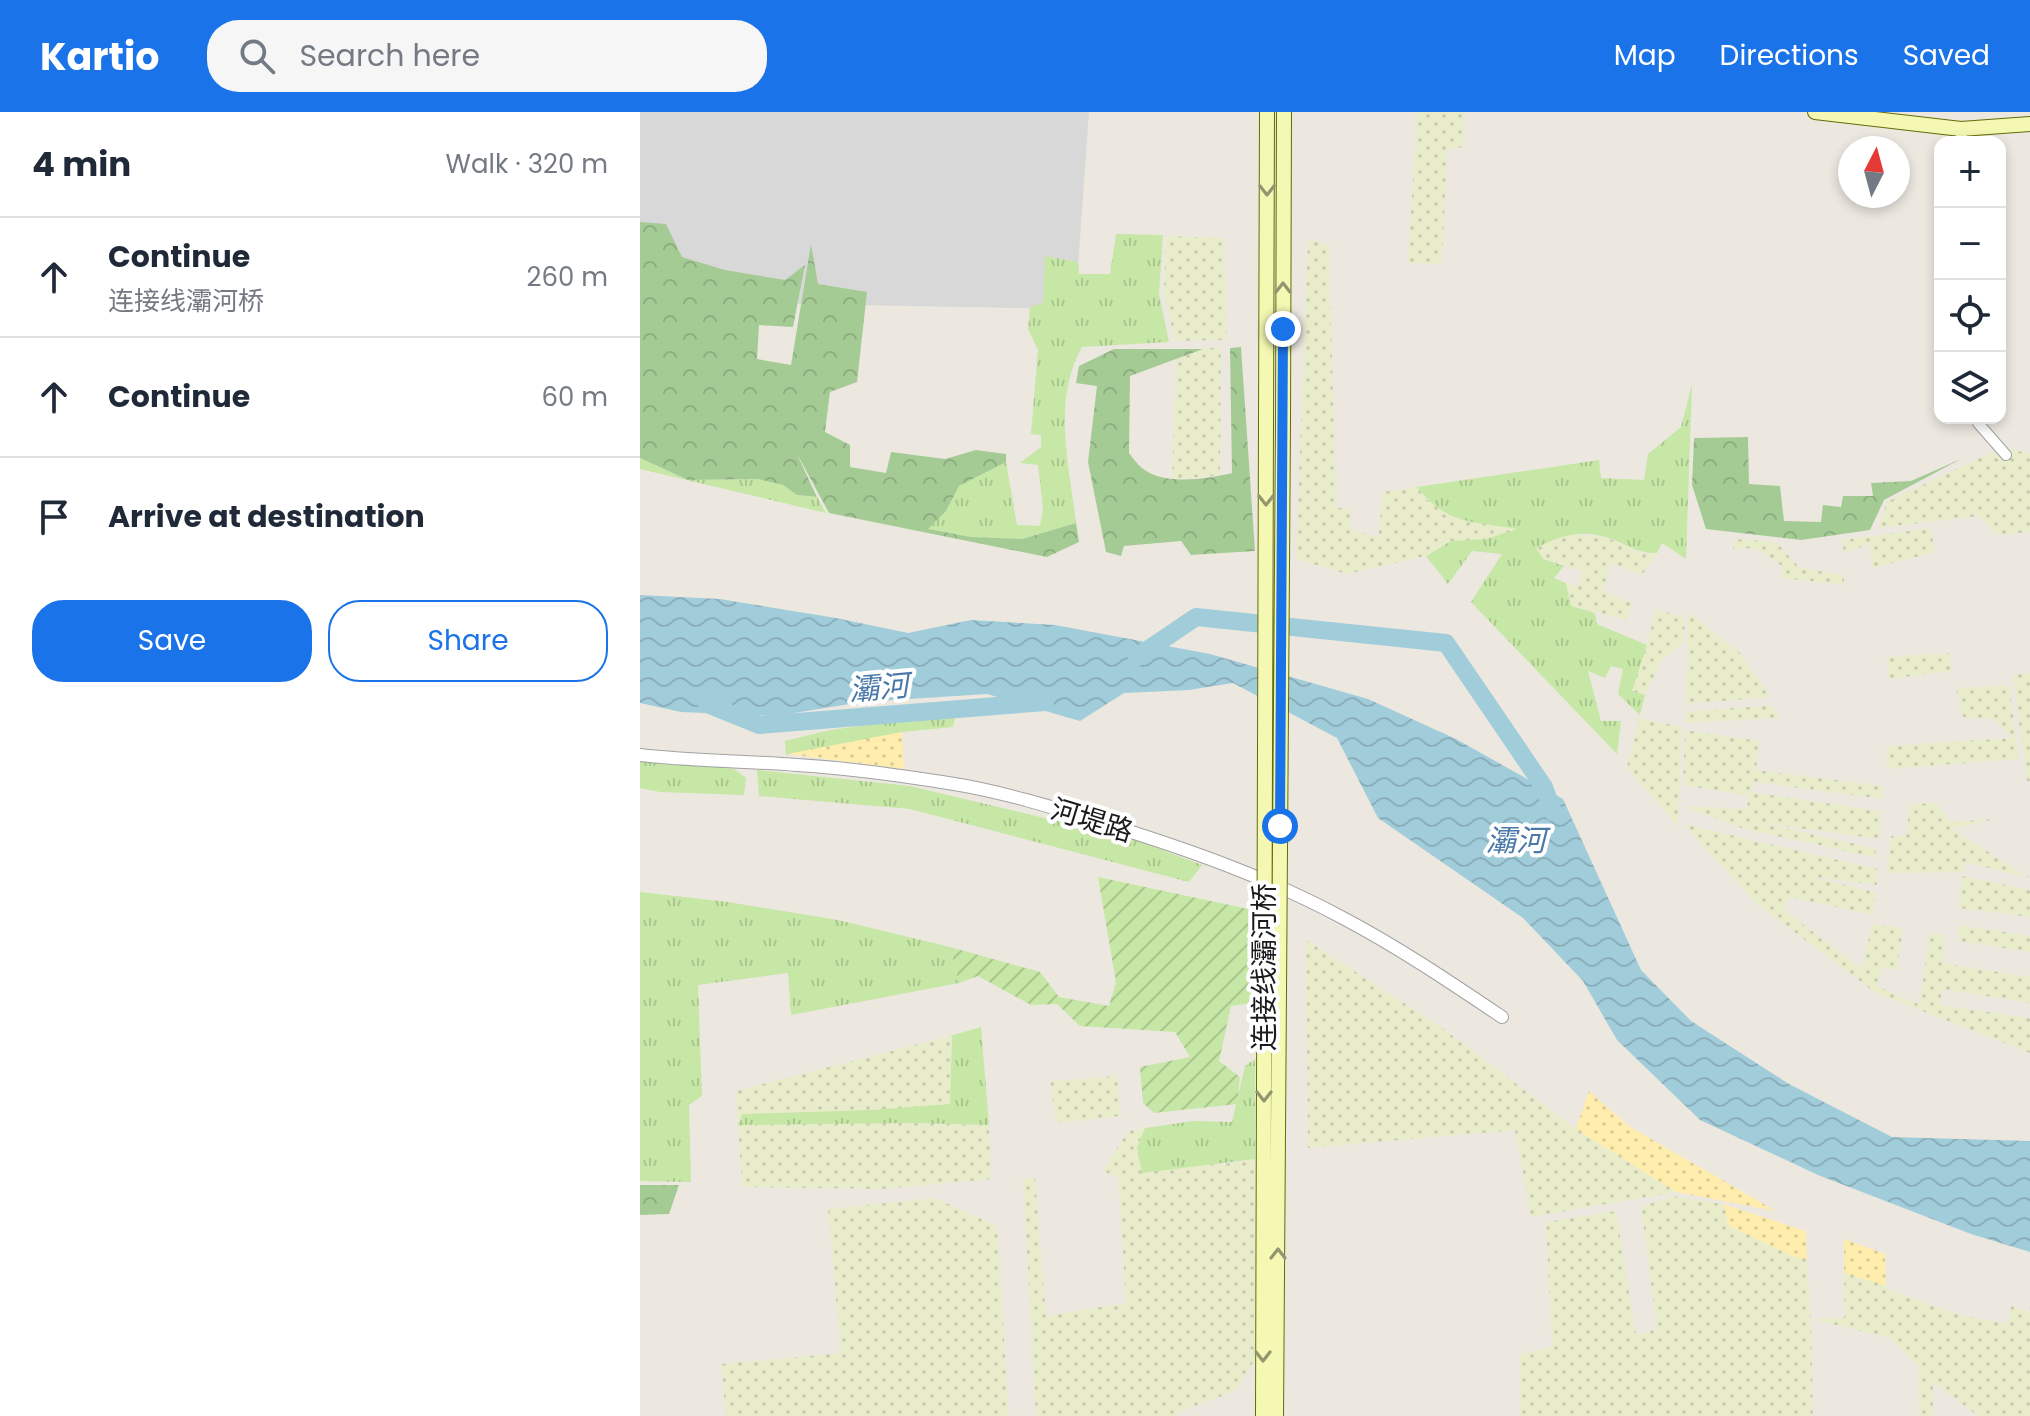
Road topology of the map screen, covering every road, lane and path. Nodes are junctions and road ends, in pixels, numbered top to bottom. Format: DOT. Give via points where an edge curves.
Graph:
graph roads {
  1 [pos="1267,112"];
  2 [pos="1284,112"];
  3 [pos="1815,112"];
  4 [pos="2030,124"];
  5 [pos="1961,135"];
  6 [pos="1979,424"];
  7 [pos="2006,455"];
  8 [pos="640,755"];
  9 [pos="1502,1017"];
  10 [pos="1263,1416"];
  11 [pos="1276,1416"];
  1 -- 10 [label="main road, 连接线灞河桥, one-way, bridge"];
  11 -- 2 [label="main road, 连接线灞河桥, one-way, bridge"];
  3 -- 5 [label="main road"];
  4 -- 5 [label="main road"];
  6 -- 7 [label="street"];
  8 -- 9 [label="street, 河堤路" via="838,768 952,783 1081,816 1290,891 1439,974"];
}
